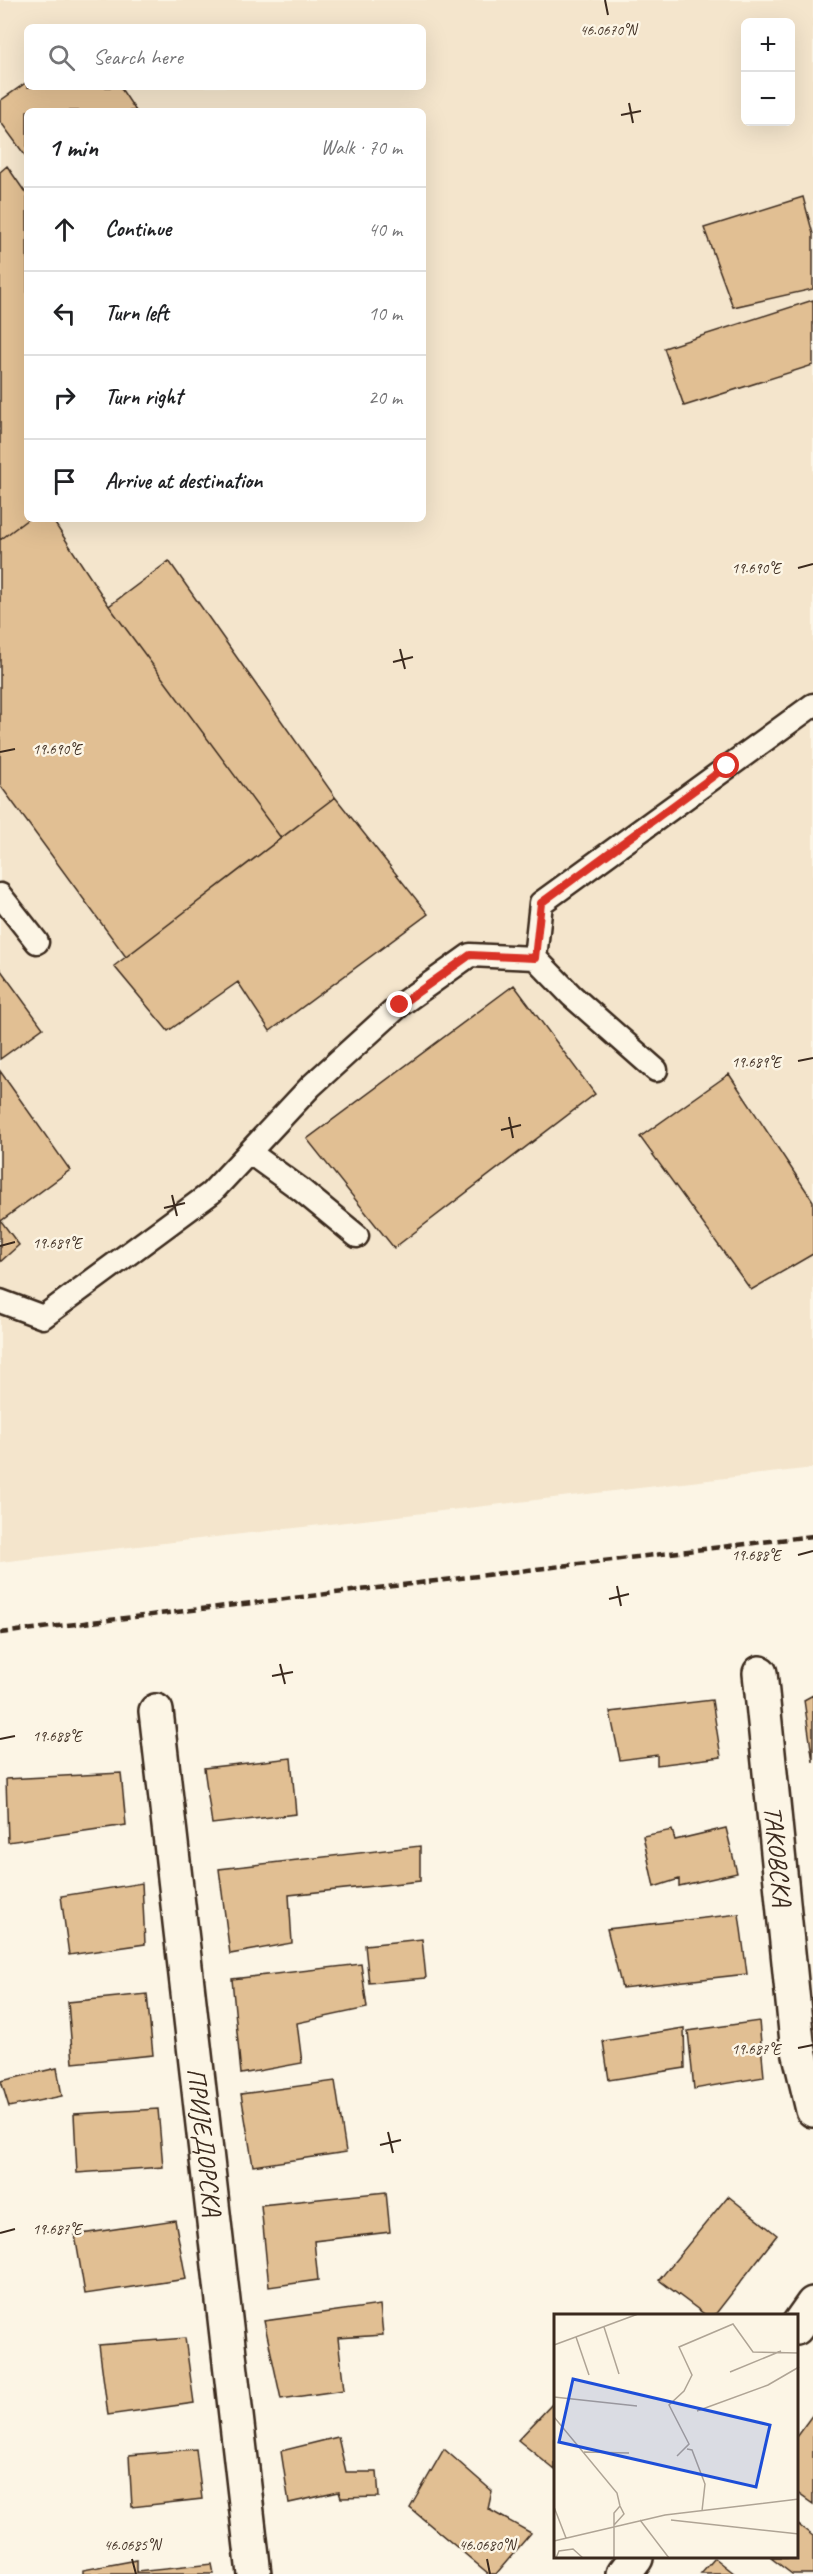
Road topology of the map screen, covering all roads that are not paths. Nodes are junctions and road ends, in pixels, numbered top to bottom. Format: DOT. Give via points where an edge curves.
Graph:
graph roads {
  1 [pos="813,705"];
  2 [pos="0,895"];
  3 [pos="37,942"];
  4 [pos="535,958"];
  5 [pos="657,1070"];
  6 [pos="249,1152"];
  7 [pos="357,1236"];
  8 [pos="0,1301"];
  9 [pos="759,1673"];
  10 [pos="156,1711"];
  11 [pos="813,2110"];
  12 [pos="813,2304"];
  13 [pos="798,2325"];
  14 [pos="635,2559"];
  15 [pos="254,2574"];
  16 [pos="624,2574"];
  1 -- 4 [label="lane" via="541,903"];
  2 -- 3 [label="lane"];
  4 -- 5 [label="lane"];
  4 -- 6 [label="lane" via="470,955 400,1005 311,1086"];
  6 -- 7 [label="lane"];
  6 -- 8 [label="lane" via="211,1193 43,1317"];
  9 -- 11 [label="street, ТАКОВСКА" via="797,2042"];
  10 -- 15 [label="street, ПРИЈЕДОРСКА"];
  12 -- 13 [label="street"];
  14 -- 16 [label="street"];
}
